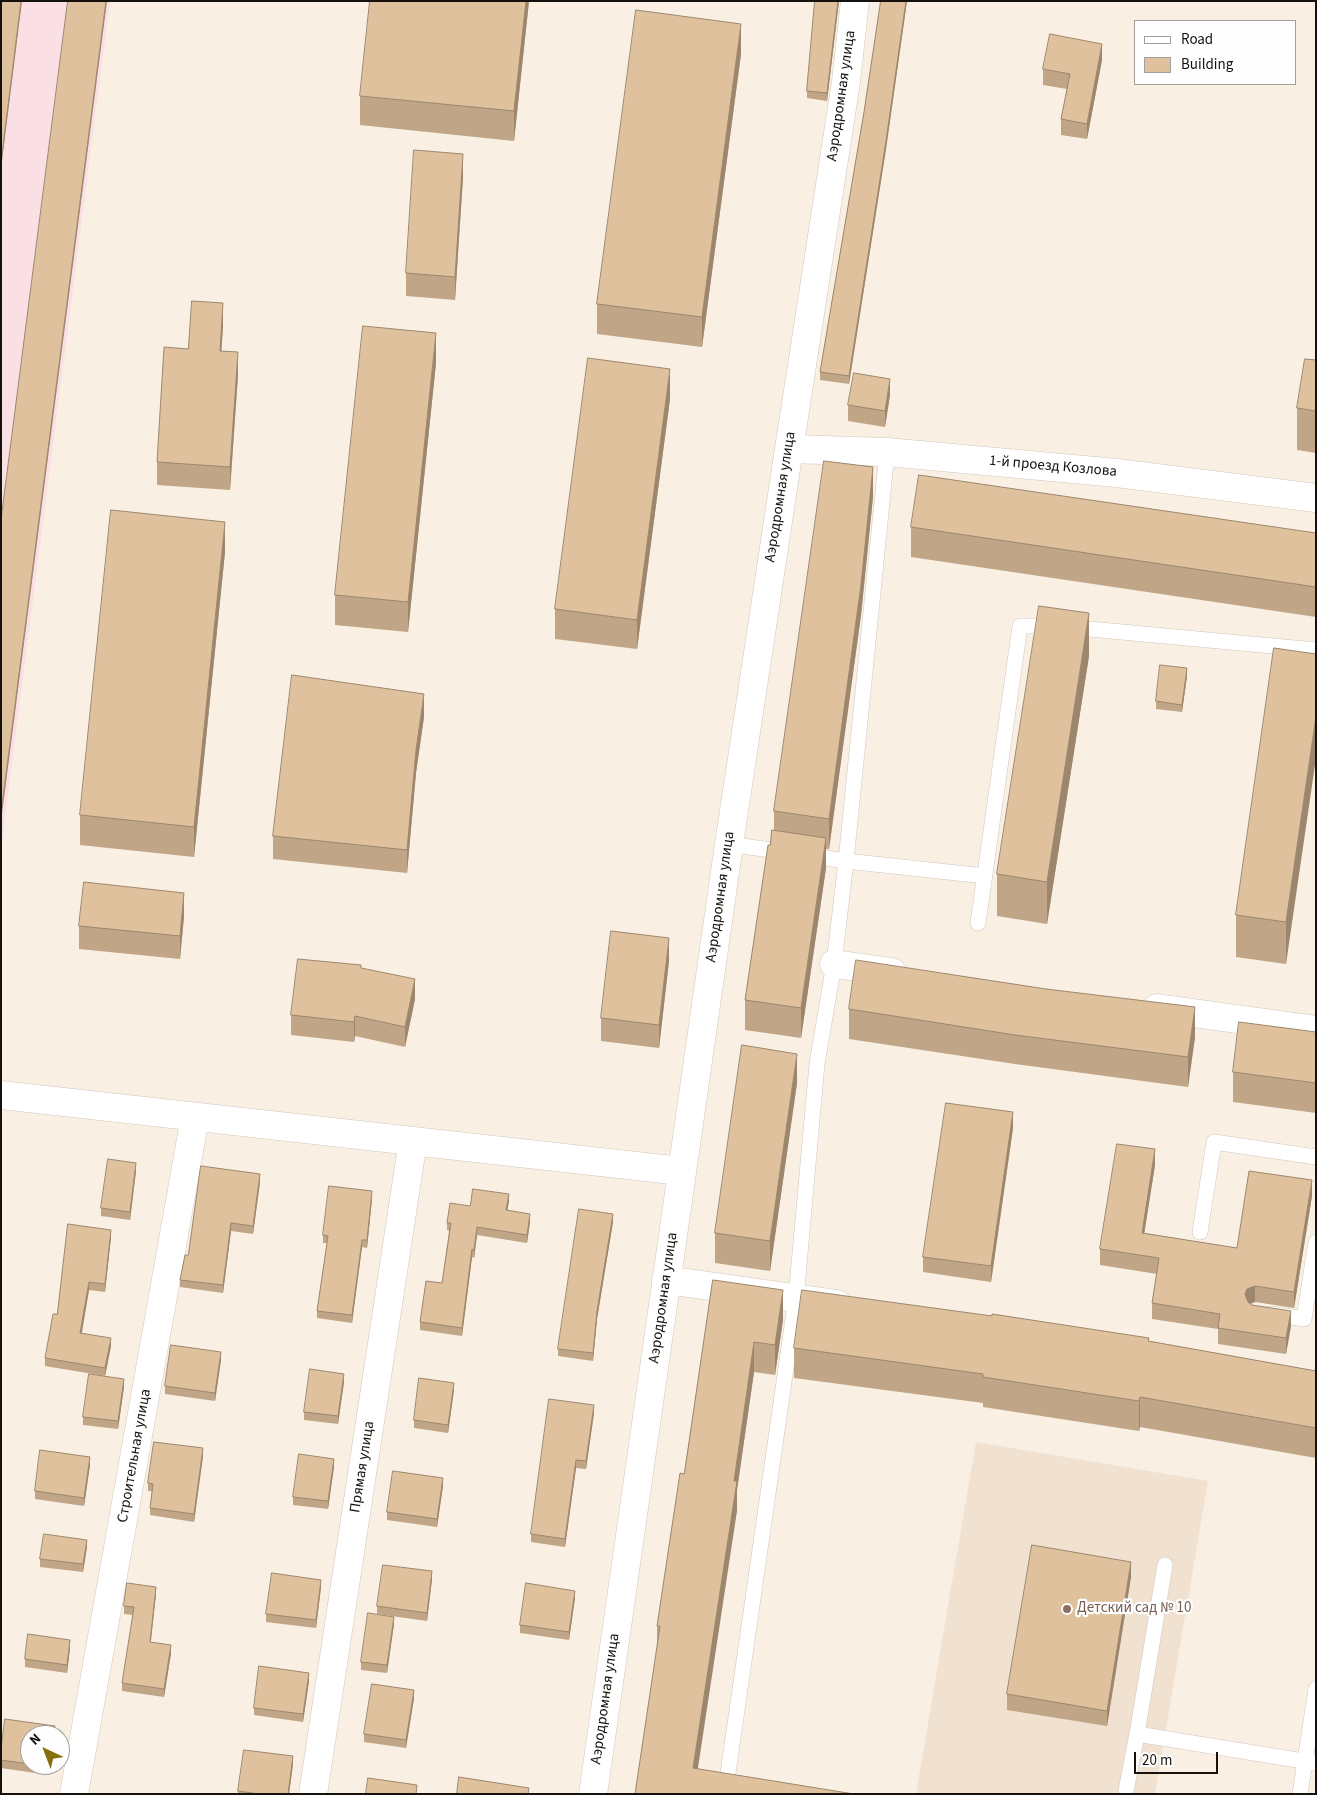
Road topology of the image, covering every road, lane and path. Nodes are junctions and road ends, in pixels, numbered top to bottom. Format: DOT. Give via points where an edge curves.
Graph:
graph roads {
  1 [pos="855,1"];
  2 [pos="789,449"];
  3 [pos="887,452"];
  4 [pos="1316,498"];
  5 [pos="1316,650"];
  6 [pos="729,844"];
  7 [pos="846,860"];
  8 [pos="984,876"];
  9 [pos="978,923"];
  10 [pos="834,964"];
  11 [pos="912,975"];
  12 [pos="1129,1004"];
  13 [pos="1316,1030"];
  14 [pos="1,1095"];
  15 [pos="195,1117"];
  16 [pos="412,1141"];
  17 [pos="1316,1157"];
  18 [pos="681,1171"];
  19 [pos="1200,1232"];
  20 [pos="1316,1242"];
  21 [pos="666,1280"];
  22 [pos="796,1298"];
  23 [pos="865,1308"];
  24 [pos="1254,1311"];
  25 [pos="1165,1565"];
  26 [pos="1316,1689"];
  27 [pos="1137,1734"];
  28 [pos="1310,1762"];
  29 [pos="745,1784"];
  30 [pos="726,1788"];
  31 [pos="1126,1791"];
  32 [pos="74,1794"];
  33 [pos="313,1794"];
  34 [pos="592,1794"];
  35 [pos="1300,1794"];
  1 -- 2 [label="street, Аэродромная улица" via="846,82"];
  2 -- 3 [label="street, 1-й проезд Козлова"];
  2 -- 6 [label="street, Аэродромная улица"];
  3 -- 4 [label="street, 1-й проезд Козлова" via="1116,473"];
  3 -- 7 [label="lane"];
  5 -- 8 [label="lane" via="1056,626 1020,626"];
  6 -- 7 [label="lane"];
  6 -- 18 [label="street, Аэродромная улица"];
  7 -- 8 [label="lane"];
  7 -- 10 [label="lane"];
  8 -- 9 [label="lane"];
  10 -- 11 [label="street"];
  10 -- 22 [label="lane" via="817,1064"];
  12 -- 13 [label="street"];
  14 -- 15 [label="street"];
  15 -- 16 [label="street"];
  15 -- 32 [label="street, Строительная улица"];
  16 -- 18 [label="street"];
  16 -- 33 [label="street, Прямая улица"];
  17 -- 19 [label="lane" via="1214,1142"];
  18 -- 21 [label="street, Аэродромная улица"];
  20 -- 24 [label="lane" via="1304,1319"];
  21 -- 22 [label="street"];
  21 -- 34 [label="street, Аэродромная улица"];
  22 -- 23 [label="street"];
  22 -- 30 [label="lane"];
  25 -- 27 [label="lane"];
  26 -- 28 [label="lane"];
  27 -- 28 [label="lane"];
  27 -- 31 [label="lane"];
  28 -- 35 [label="lane"];
  29 -- 30 [label="lane"];
}
